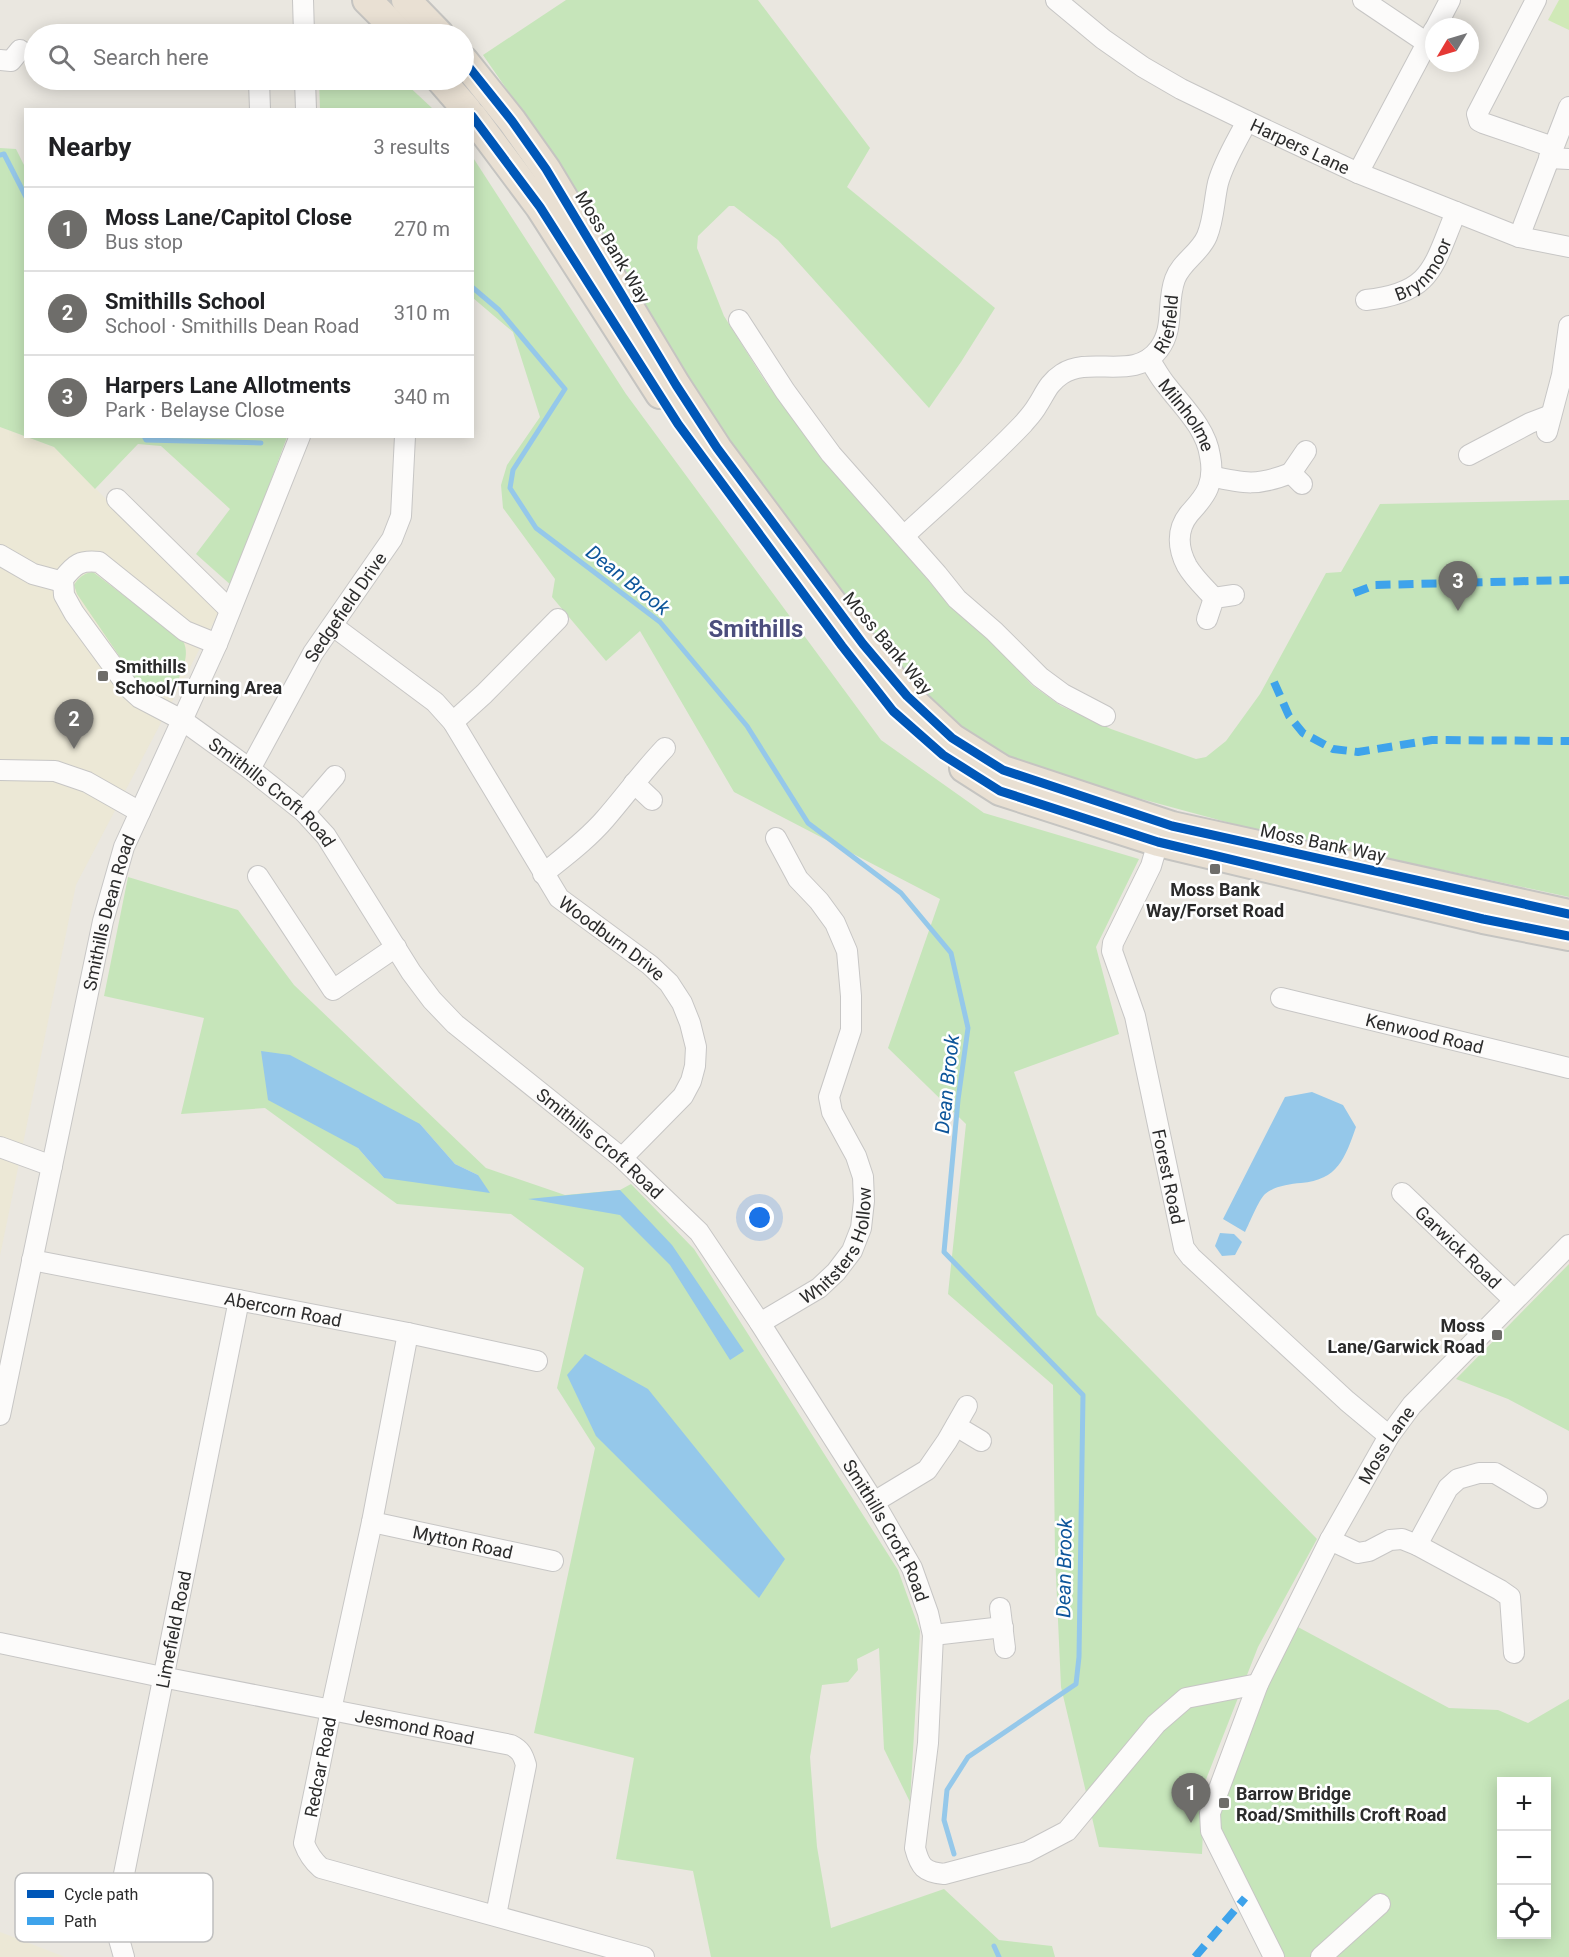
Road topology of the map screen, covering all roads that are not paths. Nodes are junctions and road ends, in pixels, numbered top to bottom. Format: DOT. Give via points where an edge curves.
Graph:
graph roads {
  1 [pos="303,0"];
  2 [pos="367,0"];
  3 [pos="406,0"];
  4 [pos="1056,0"];
  5 [pos="1362,0"];
  6 [pos="1450,0"];
  7 [pos="1536,0"];
  8 [pos="1440,18"];
  9 [pos="304,24"];
  10 [pos="391,24"];
  11 [pos="429,24"];
  12 [pos="1425,30"];
  13 [pos="1425,46"];
  14 [pos="20,50"];
  15 [pos="0,60"];
  16 [pos="474,74"];
  17 [pos="259,90"];
  18 [pos="305,90"];
  19 [pos="450,90"];
  20 [pos="1569,107"];
  21 [pos="260,108"];
  22 [pos="306,108"];
  23 [pos="465,108"];
  24 [pos="474,119"];
  25 [pos="1247,121"];
  26 [pos="1557,155"];
  27 [pos="1358,173"];
  28 [pos="1456,212"];
  29 [pos="1519,237"];
  30 [pos="1569,247"];
  31 [pos="1366,300"];
  32 [pos="739,320"];
  33 [pos="1569,326"];
  34 [pos="1149,359"];
  35 [pos="299,438"];
  36 [pos="405,438"];
  37 [pos="1306,451"];
  38 [pos="1468,455"];
  39 [pos="1210,476"];
  40 [pos="117,499"];
  41 [pos="904,536"];
  42 [pos="0,555"];
  43 [pos="63,582"];
  44 [pos="1234,595"];
  45 [pos="1214,598"];
  46 [pos="230,610"];
  47 [pos="558,619"];
  48 [pos="1207,619"];
  49 [pos="333,626"];
  50 [pos="218,644"];
  51 [pos="1105,716"];
  52 [pos="182,720"];
  53 [pos="453,722"];
  54 [pos="665,748"];
  55 [pos="250,769"];
  56 [pos="0,770"];
  57 [pos="335,776"];
  58 [pos="634,783"];
  59 [pos="652,800"];
  60 [pos="140,812"];
  61 [pos="304,812"];
  62 [pos="1158,842"];
  63 [pos="783,843"];
  64 [pos="543,874"];
  65 [pos="258,876"];
  66 [pos="1569,914"];
  67 [pos="1569,936"];
  68 [pos="396,947"];
  69 [pos="1281,998"];
  70 [pos="1569,1068"];
  71 [pos="0,1147"];
  72 [pos="622,1158"];
  73 [pos="52,1166"];
  74 [pos="1402,1193"];
  75 [pos="1569,1245"];
  76 [pos="32,1260"];
  77 [pos="239,1300"];
  78 [pos="1514,1300"];
  79 [pos="760,1323"];
  80 [pos="408,1333"];
  81 [pos="537,1361"];
  82 [pos="966,1406"];
  83 [pos="0,1415"];
  84 [pos="956,1426"];
  85 [pos="1389,1436"];
  86 [pos="981,1441"];
  87 [pos="1537,1498"];
  88 [pos="874,1502"];
  89 [pos="372,1522"];
  90 [pos="1330,1540"];
  91 [pos="1417,1545"];
  92 [pos="553,1561"];
  93 [pos="1000,1608"];
  94 [pos="1003,1628"];
  95 [pos="933,1635"];
  96 [pos="0,1643"];
  97 [pos="1005,1648"];
  98 [pos="1514,1653"];
  99 [pos="162,1677"];
  100 [pos="1258,1684"];
  101 [pos="331,1710"];
  102 [pos="124,1873"];
  103 [pos="1380,1904"];
  104 [pos="496,1915"];
  105 [pos="120,1942"];
  106 [pos="124,1957"];
  107 [pos="644,1957"];
  108 [pos="1274,1957"];
  109 [pos="1321,1957"];
  1 -- 9 [label="street"];
  2 -- 10 [label="highway"];
  3 -- 11 [label="highway"];
  4 -- 25 [label="street, Harpers Lane" via="1143,68"];
  5 -- 12 [label="street"];
  6 -- 8 [label="street"];
  7 -- 26 [label="street" via="1477,117"];
  13 -- 27 [label="street"];
  14 -- 15 [label="street" via="11,61"];
  16 -- 66 [label="highway, Moss Bank Way" via="546,169 717,448 863,644 907,696 952,738 1003,770 1172,825"];
  17 -- 21 [label="street"];
  18 -- 22 [label="street"];
  19 -- 23 [label="highway"];
  20 -- 26 [label="street"];
  24 -- 62 [label="highway, Moss Bank Way" via="540,207 678,424 893,711 943,755 1000,791"];
  25 -- 27 [label="street, Harpers Lane"];
  25 -- 34 [label="street, Riefield" via="1219,180 1206,237 1175,277 1168,330 1158,351"];
  26 -- 29 [label="street"];
  27 -- 28 [label="street, Harpers Lane"];
  28 -- 29 [label="street, Harpers Lane"];
  28 -- 31 [label="street, Brynmoor" via="1427,277 1394,296"];
  29 -- 30 [label="street, Harpers Lane"];
  32 -- 41 [label="street" via="763,340 798,410 831,454"];
  33 -- 38 [label="street" via="1550,424 1522,427"];
  34 -- 39 [label="street, Milnholme" via="1205,438 1210,453"];
  34 -- 41 [label="street, Riefield" via="1125,367 1064,373 1047,387 1011,449"];
  35 -- 46 [label="street, Smithills Dean Road"];
  36 -- 49 [label="street, Sedgefield Drive" via="401,516 392,539"];
  37 -- 39 [label="street, Milnholme" via="1297,478 1253,483"];
  39 -- 45 [label="street, Milnholme" via="1203,497 1181,529 1179,542 1188,568"];
  40 -- 46 [label="street"];
  41 -- 51 [label="street" via="957,599 1040,677 1063,694 1081,695"];
  42 -- 43 [label="street" via="33,574"];
  43 -- 50 [label="street" via="73,566 86,560 99,562 185,631"];
  43 -- 52 [label="street, Smithills Croft Road" via="64,595 74,613 129,688"];
  44 -- 45 [label="street"];
  45 -- 48 [label="street"];
  46 -- 50 [label="street, Smithills Dean Road"];
  47 -- 53 [label="street"];
  49 -- 53 [label="street, Woodburn Drive" via="435,702"];
  49 -- 55 [label="street, Sedgefield Drive" via="313,653"];
  50 -- 52 [label="street, Smithills Dean Road"];
  52 -- 55 [label="street, Smithills Croft Road"];
  52 -- 60 [label="street, Smithills Dean Road"];
  53 -- 64 [label="street, Woodburn Drive"];
  54 -- 58 [label="street"];
  55 -- 61 [label="street, Smithills Croft Road"];
  56 -- 60 [label="street" via="55,771 87,782"];
  57 -- 61 [label="street"];
  58 -- 59 [label="street"];
  58 -- 64 [label="street" via="596,828"];
  60 -- 73 [label="street, Smithills Dean Road" via="124,847 103,921"];
  61 -- 68 [label="street, Smithills Croft Road" via="326,836"];
  62 -- 67 [label="highway, Moss Bank Way"];
  62 -- 85 [label="street, Forest Road" via="1112,951 1135,1016 1184,1248"];
  63 -- 79 [label="street, Whitsters Hollow" via="798,879 835,923 847,951 851,1030 829,1096 832,1112 856,1156 863,1177 864,1201 861,1228 852,1251 836,1272 819,1288"];
  64 -- 72 [label="street, Woodburn Drive" via="559,898 669,983 690,1023 696,1047 691,1082 683,1096"];
  65 -- 68 [label="street" via="333,990"];
  68 -- 72 [label="street, Smithills Croft Road" via="432,1000 455,1024"];
  69 -- 70 [label="street, Kenwood Road"];
  71 -- 73 [label="street"];
  72 -- 79 [label="street, Smithills Croft Road" via="699,1232"];
  73 -- 76 [label="street, Smithills Dean Road"];
  74 -- 78 [label="street, Garwick Road"];
  75 -- 78 [label="street, Moss Lane"];
  76 -- 77 [label="street, Abercorn Road"];
  76 -- 83 [label="street, Smithills Dean Road"];
  77 -- 80 [label="street, Abercorn Road"];
  77 -- 99 [label="street, Limefield Road"];
  78 -- 85 [label="street, Moss Lane" via="1412,1405"];
  79 -- 88 [label="street, Smithills Croft Road"];
  80 -- 81 [label="street, Abercorn Road"];
  80 -- 89 [label="street, Redcar Road"];
  82 -- 84 [label="street"];
  84 -- 86 [label="street"];
  84 -- 88 [label="street" via="927,1470"];
  85 -- 90 [label="street, Moss Lane"];
  87 -- 91 [label="street" via="1495,1473 1458,1479 1448,1488"];
  88 -- 95 [label="street, Smithills Croft Road" via="912,1568"];
  89 -- 92 [label="street, Mytton Road"];
  89 -- 101 [label="street, Redcar Road"];
  90 -- 91 [label="street" via="1358,1553 1390,1540 1402,1539"];
  90 -- 100 [label="street, Moss Lane"];
  91 -- 98 [label="street" via="1510,1597"];
  93 -- 94 [label="street"];
  94 -- 95 [label="street"];
  94 -- 97 [label="street"];
  95 -- 100 [label="street, Smithills Croft Road" via="928,1743 915,1848 919,1863 930,1872 944,1874 1027,1852 1067,1831 1156,1724 1186,1698"];
  96 -- 99 [label="street, Jesmond Road"];
  99 -- 101 [label="street, Jesmond Road"];
  99 -- 102 [label="street, Limefield Road"];
  100 -- 108 [label="street, Moss Lane" via="1210,1813 1211,1831"];
  101 -- 104 [label="street, Redcar Road" via="304,1844 313,1861 321,1868"];
  101 -- 104 [label="street, Jesmond Road" via="519,1749 526,1765"];
  103 -- 109 [label="street"];
  104 -- 107 [label="street, Redcar Road"];
  105 -- 106 [label="street, Limefield Road"];
}
